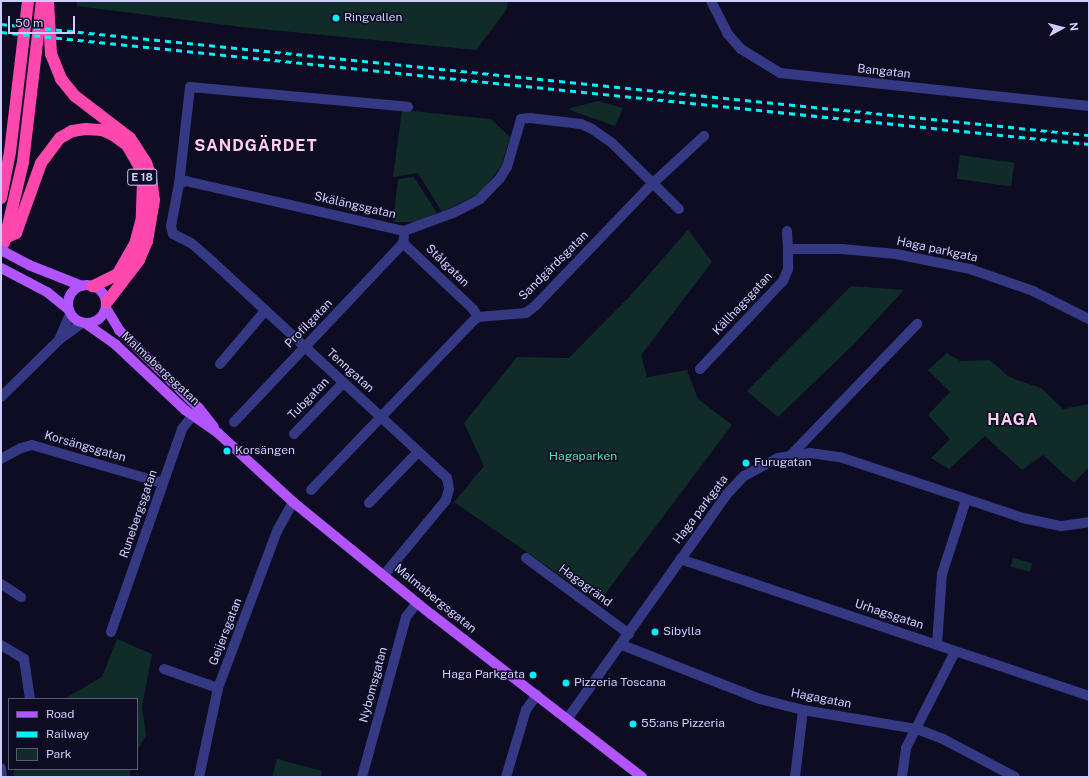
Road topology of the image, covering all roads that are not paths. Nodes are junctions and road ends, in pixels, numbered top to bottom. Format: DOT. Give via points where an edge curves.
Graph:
graph roads {
  1 [pos="28,1"];
  2 [pos="42,1"];
  3 [pos="48,1"];
  4 [pos="712,1"];
  5 [pos="1089,106"];
  6 [pos="408,107"];
  7 [pos="704,136"];
  8 [pos="178,184"];
  9 [pos="652,184"];
  10 [pos="1,198"];
  11 [pos="679,209"];
  12 [pos="404,231"];
  13 [pos="787,231"];
  14 [pos="5,238"];
  15 [pos="403,243"];
  16 [pos="788,249"];
  17 [pos="1,251"];
  18 [pos="1,268"];
  19 [pos="87,286"];
  20 [pos="107,305"];
  21 [pos="70,312"];
  22 [pos="265,312"];
  23 [pos="478,317"];
  24 [pos="1089,319"];
  25 [pos="84,323"];
  26 [pos="916,324"];
  27 [pos="59,340"];
  28 [pos="304,347"];
  29 [pos="220,364"];
  30 [pos="700,369"];
  31 [pos="343,383"];
  32 [pos="1,396"];
  33 [pos="199,408"];
  34 [pos="192,416"];
  35 [pos="381,416"];
  36 [pos="234,422"];
  37 [pos="218,433"];
  38 [pos="294,434"];
  39 [pos="418,452"];
  40 [pos="790,455"];
  41 [pos="1,458"];
  42 [pos="163,483"];
  43 [pos="311,490"];
  44 [pos="966,500"];
  45 [pos="293,502"];
  46 [pos="369,503"];
  47 [pos="1089,522"];
  48 [pos="526,558"];
  49 [pos="680,559"];
  50 [pos="384,575"];
  51 [pos="1,584"];
  52 [pos="21,597"];
  53 [pos="417,603"];
  54 [pos="111,632"];
  55 [pos="629,634"];
  56 [pos="1,645"];
  57 [pos="622,645"];
  58 [pos="938,645"];
  59 [pos="955,652"];
  60 [pos="164,669"];
  61 [pos="218,688"];
  62 [pos="537,694"];
  63 [pos="1089,696"];
  64 [pos="30,698"];
  65 [pos="803,710"];
  66 [pos="568,718"];
  67 [pos="917,729"];
  68 [pos="1,768"];
  69 [pos="2,777"];
  70 [pos="200,777"];
  71 [pos="362,777"];
  72 [pos="506,777"];
  73 [pos="642,777"];
  74 [pos="796,777"];
  75 [pos="902,777"];
  76 [pos="1014,777"];
  1 -- 10 [label="highway" via="10,152"];
  2 -- 14 [label="highway" via="23,162"];
  3 -- 20 [label="highway, E 18" via="51,54 61,79 75,96 130,138 146,162 151,177 154,200 146,245 129,275"];
  4 -- 5 [label="street, Bangatan" via="726,33 741,49 780,73"];
  6 -- 8 [label="street" via="190,87"];
  7 -- 9 [label="street, Sandgärdsgatan"];
  8 -- 12 [label="street, Skälängsgatan" via="186,181"];
  8 -- 22 [label="street, Tenngatan" via="171,226 173,234 191,243"];
  9 -- 11 [label="street, Skälängsgatan"];
  9 -- 12 [label="street, Skälängsgatan" via="612,143 592,129 581,124 521,120 507,167 480,199"];
  9 -- 23 [label="street, Sandgärdsgatan" via="526,313"];
  12 -- 15 [label="street"];
  13 -- 16 [label="street"];
  14 -- 17 [label="highway"];
  14 -- 19 [label="highway, E 18" via="16,233 41,163 60,138 86,129 102,130 113,135 126,145 139,166 143,181 142,218 135,244 118,274"];
  15 -- 23 [label="street, Stålgatan" via="473,309"];
  15 -- 28 [label="street, Profilgatan"];
  16 -- 24 [label="street, Haga parkgata" via="842,249 896,254 970,269 1033,291"];
  16 -- 30 [label="street, Källhagsgatan" via="788,269 783,281"];
  17 -- 19 [label="main road, bridge" via="29,265"];
  18 -- 21 [label="main road" via="47,292"];
  19 -- 20 [label="main road" via="105,295"];
  19 -- 21 [label="main road" via="72,292 69,299"];
  20 -- 25 [label="main road" via="103,317 97,322"];
  20 -- 33 [label="main road, Malmabergsgatan" via="119,330"];
  21 -- 25 [label="main road"];
  21 -- 27 [label="street"];
  22 -- 28 [label="street, Tenngatan"];
  22 -- 29 [label="street"];
  23 -- 35 [label="street"];
  25 -- 27 [label="street"];
  25 -- 34 [label="main road, Malmabergsgatan" via="116,345"];
  26 -- 40 [label="street"];
  27 -- 32 [label="street"];
  28 -- 31 [label="street, Tenngatan"];
  28 -- 36 [label="street, Profilgatan"];
  31 -- 35 [label="street, Tenngatan"];
  31 -- 38 [label="street, Tubgatan"];
  33 -- 34 [label="street, Runebergsgatan"];
  33 -- 37 [label="main road, Malmabergsgatan"];
  34 -- 37 [label="main road, Malmabergsgatan"];
  34 -- 42 [label="street, Runebergsgatan" via="182,429"];
  35 -- 39 [label="street, Tenngatan"];
  35 -- 43 [label="street"];
  37 -- 45 [label="main road, Malmabergsgatan"];
  39 -- 46 [label="street"];
  39 -- 50 [label="street, Tenngatan" via="447,478 446,500"];
  40 -- 44 [label="street, Haga parkgata" via="810,453 840,457"];
  40 -- 49 [label="street, Haga parkgata" via="760,466 744,476 727,494"];
  41 -- 42 [label="street, Korsängsgatan" via="21,448 32,446"];
  42 -- 54 [label="street, Runebergsgatan"];
  44 -- 47 [label="street, Haga parkgata" via="1047,524 1066,526"];
  44 -- 58 [label="street" via="942,574"];
  45 -- 50 [label="main road, Malmabergsgatan"];
  45 -- 61 [label="street, Geijersgatan" via="277,531"];
  48 -- 55 [label="street, Hagagränd"];
  49 -- 55 [label="street, Haga parkgata"];
  49 -- 58 [label="street, Urhagsgatan"];
  50 -- 53 [label="main road, Malmabergsgatan"];
  51 -- 52 [label="street"];
  53 -- 62 [label="main road, Malmabergsgatan"];
  53 -- 71 [label="street, Nybomsgatan" via="406,617"];
  55 -- 57 [label="street, Haga parkgata"];
  56 -- 64 [label="street" via="24,658"];
  57 -- 65 [label="street, Hagagatan" via="760,699"];
  57 -- 66 [label="street, Haga parkgata"];
  58 -- 59 [label="street, Urhagsgatan"];
  59 -- 63 [label="street, Urhagsgatan"];
  59 -- 67 [label="street"];
  60 -- 61 [label="street"];
  61 -- 70 [label="street, Geijersgatan"];
  62 -- 66 [label="main road, Malmabergsgatan"];
  62 -- 72 [label="street" via="526,710"];
  65 -- 67 [label="street, Hagagatan"];
  65 -- 74 [label="street"];
  66 -- 73 [label="main road, Malmabergsgatan"];
  67 -- 75 [label="street" via="906,748"];
  67 -- 76 [label="street, Hagagatan" via="943,739"];
  68 -- 69 [label="street"];
}
